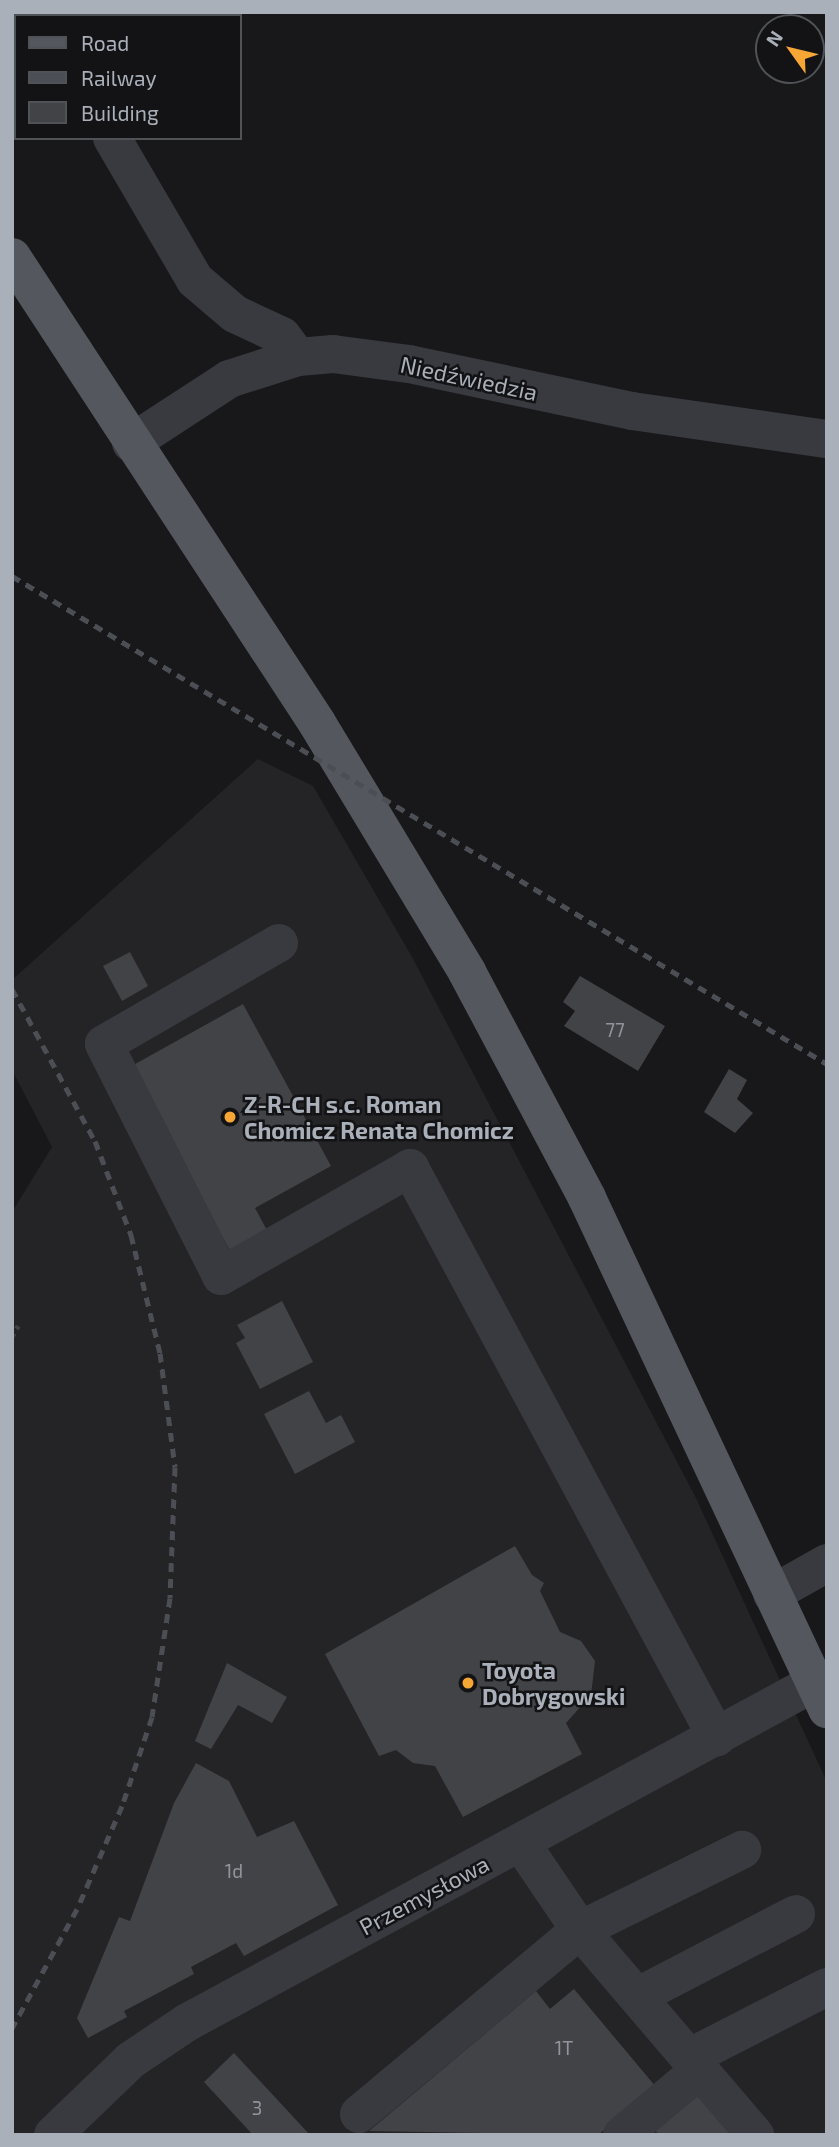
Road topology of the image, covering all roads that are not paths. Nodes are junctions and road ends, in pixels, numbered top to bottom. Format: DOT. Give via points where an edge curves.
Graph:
graph roads {
  1 [pos="113,140"];
  2 [pos="12,257"];
  3 [pos="298,357"];
  4 [pos="827,439"];
  5 [pos="131,443"];
  6 [pos="279,943"];
  7 [pos="827,1563"];
  8 [pos="772,1594"];
  9 [pos="820,1696"];
  10 [pos="717,1738"];
  11 [pos="521,1843"];
  12 [pos="742,1850"];
  13 [pos="796,1914"];
  14 [pos="580,1930"];
  15 [pos="827,1987"];
  16 [pos="638,1996"];
  17 [pos="695,2064"];
  18 [pos="359,2114"];
  19 [pos="53,2135"];
  20 [pos="622,2135"];
  21 [pos="755,2135"];
  1 -- 3 [label="street" via="195,280 235,314 282,337"];
  2 -- 5 [label="main road"];
  3 -- 4 [label="street, Niedźwiedzia" via="332,354 409,364 569,400"];
  3 -- 5 [label="street, Niedźwiedzia" via="253,369 200,393"];
  5 -- 8 [label="main road" via="324,734 467,972 587,1198"];
  6 -- 10 [label="street" via="104,1044 221,1276 410,1168"];
  7 -- 8 [label="street"];
  8 -- 9 [label="main road"];
  9 -- 10 [label="street, Przemysłowa"];
  10 -- 11 [label="street, Przemysłowa"];
  11 -- 14 [label="street"];
  11 -- 19 [label="street, Przemysłowa" via="186,2023 131,2060"];
  12 -- 14 [label="street"];
  13 -- 16 [label="street"];
  14 -- 16 [label="street"];
  14 -- 18 [label="street"];
  15 -- 17 [label="street"];
  16 -- 17 [label="street"];
  17 -- 20 [label="street"];
  17 -- 21 [label="street"];
}
